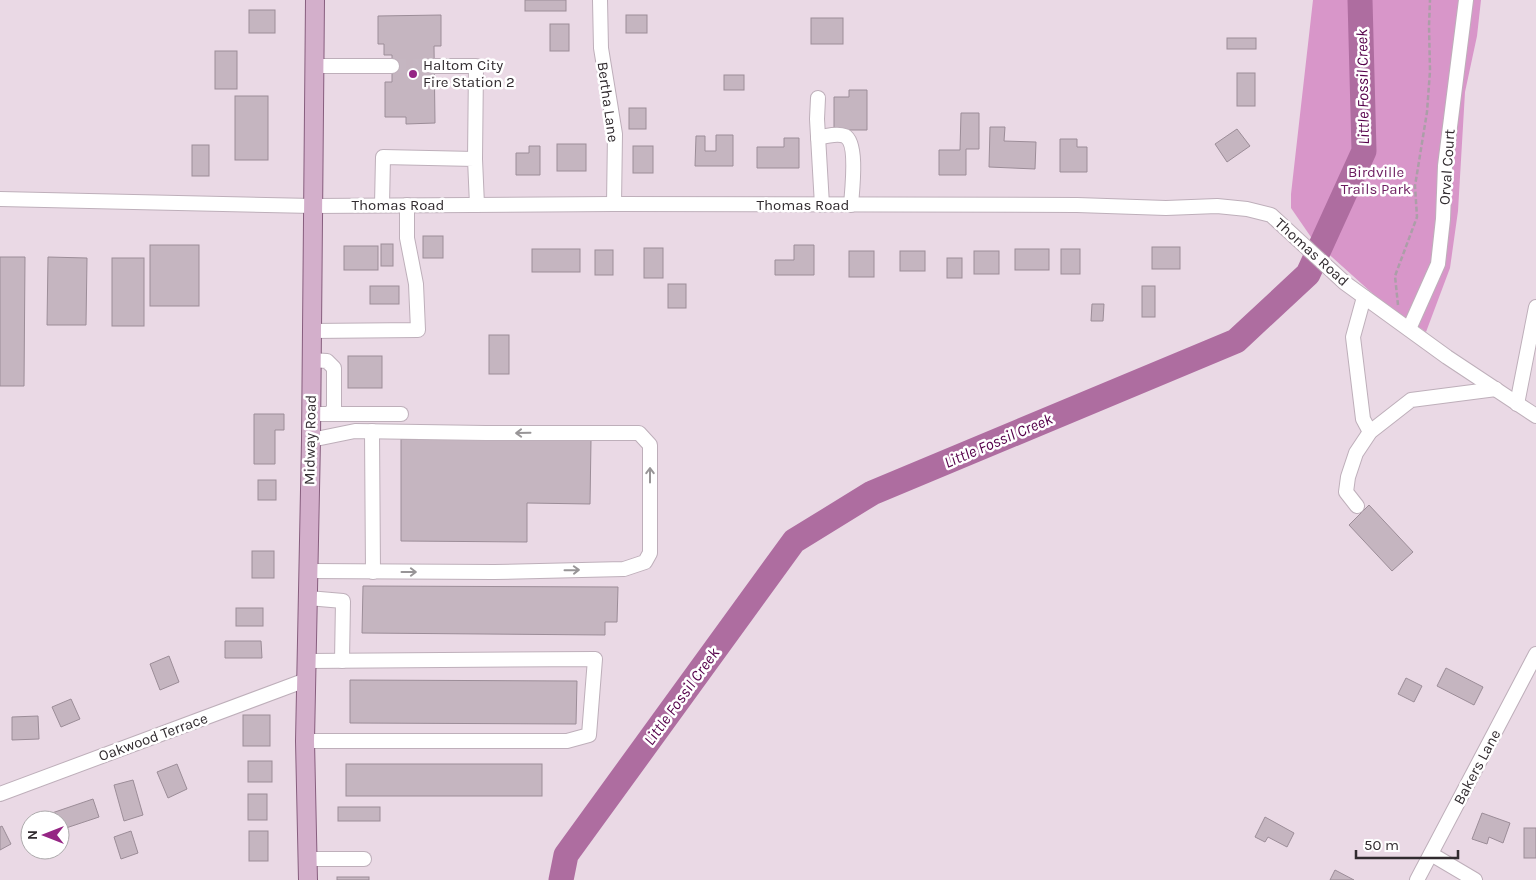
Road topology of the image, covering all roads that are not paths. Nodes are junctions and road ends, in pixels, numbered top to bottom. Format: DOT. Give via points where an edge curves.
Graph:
graph roads {
  1 [pos="315,0"];
  2 [pos="600,0"];
  3 [pos="1466,0"];
  4 [pos="314,66"];
  5 [pos="392,66"];
  6 [pos="434,66"];
  7 [pos="818,98"];
  8 [pos="818,138"];
  9 [pos="475,159"];
  10 [pos="0,199"];
  11 [pos="614,204"];
  12 [pos="382,205"];
  13 [pos="407,205"];
  14 [pos="477,205"];
  15 [pos="822,205"];
  16 [pos="851,205"];
  17 [pos="312,206"];
  18 [pos="1364,297"];
  19 [pos="1536,307"];
  20 [pos="1409,329"];
  21 [pos="311,332"];
  22 [pos="311,360"];
  23 [pos="1496,389"];
  24 [pos="1517,404"];
  25 [pos="311,414"];
  26 [pos="330,414"];
  27 [pos="401,414"];
  28 [pos="1536,416"];
  29 [pos="372,431"];
  30 [pos="1370,432"];
  31 [pos="311,440"];
  32 [pos="1357,506"];
  33 [pos="308,571"];
  34 [pos="373,572"];
  35 [pos="308,598"];
  36 [pos="1536,654"];
  37 [pos="307,661"];
  38 [pos="342,661"];
  39 [pos="306,680"];
  40 [pos="305,741"];
  41 [pos="0,794"];
  42 [pos="1431,854"];
  43 [pos="308,860"];
  44 [pos="364,860"];
  45 [pos="308,880"];
  46 [pos="1417,880"];
  47 [pos="1475,880"];
  1 -- 4 [label="main road, Midway Road"];
  2 -- 11 [label="street, Bertha Lane" via="601,48 615,134"];
  3 -- 20 [label="street, Orval Court" via="1445,166 1438,264"];
  4 -- 5 [label="street"];
  4 -- 17 [label="main road, Midway Road"];
  6 -- 9 [label="street" via="476,66"];
  7 -- 8 [label="street"];
  8 -- 15 [label="street"];
  8 -- 16 [label="street" via="844,136 850,141 853,151"];
  9 -- 12 [label="street" via="383,157"];
  9 -- 14 [label="street"];
  10 -- 17 [label="street, Thomas Road"];
  11 -- 14 [label="street, Thomas Road"];
  11 -- 15 [label="street, Thomas Road"];
  12 -- 13 [label="street, Thomas Road"];
  12 -- 17 [label="street, Thomas Road"];
  13 -- 14 [label="street, Thomas Road"];
  13 -- 21 [label="street" via="407,238 416,284 418,330"];
  15 -- 16 [label="street, Thomas Road"];
  16 -- 18 [label="street, Thomas Road" via="1217,206 1247,209 1272,215"];
  17 -- 21 [label="main road, Midway Road"];
  18 -- 20 [label="street, Thomas Road"];
  18 -- 30 [label="street" via="1353,337 1363,419"];
  19 -- 24 [label="street"];
  20 -- 23 [label="street, Thomas Road"];
  21 -- 22 [label="main road, Midway Road"];
  22 -- 25 [label="main road, Midway Road"];
  22 -- 26 [label="street" via="327,361 334,368 334,408"];
  23 -- 24 [label="street, Thomas Road"];
  23 -- 30 [label="street" via="1411,400"];
  24 -- 28 [label="street, Thomas Road"];
  25 -- 26 [label="street"];
  25 -- 31 [label="main road, Midway Road"];
  26 -- 27 [label="street"];
  29 -- 31 [label="street"];
  29 -- 34 [label="street"];
  34 -- 29 [label="street, one-way" via="624,569 645,562 650,553 650,445 639,433"];
  30 -- 32 [label="street" via="1356,453 1348,477 1346,492"];
  31 -- 33 [label="main road, Midway Road"];
  33 -- 34 [label="street"];
  33 -- 35 [label="main road, Midway Road"];
  35 -- 37 [label="main road, Midway Road"];
  35 -- 38 [label="street" via="343,601"];
  36 -- 42 [label="street, Bakers Lane"];
  37 -- 38 [label="street"];
  37 -- 39 [label="main road, Midway Road"];
  38 -- 40 [label="street" via="595,659 588,735 567,741"];
  39 -- 40 [label="main road, Midway Road"];
  39 -- 41 [label="street, Oakwood Terrace"];
  40 -- 43 [label="main road, Midway Road"];
  42 -- 46 [label="street, Bakers Lane"];
  42 -- 47 [label="street"];
  43 -- 44 [label="street"];
  43 -- 45 [label="main road, Midway Road"];
}
